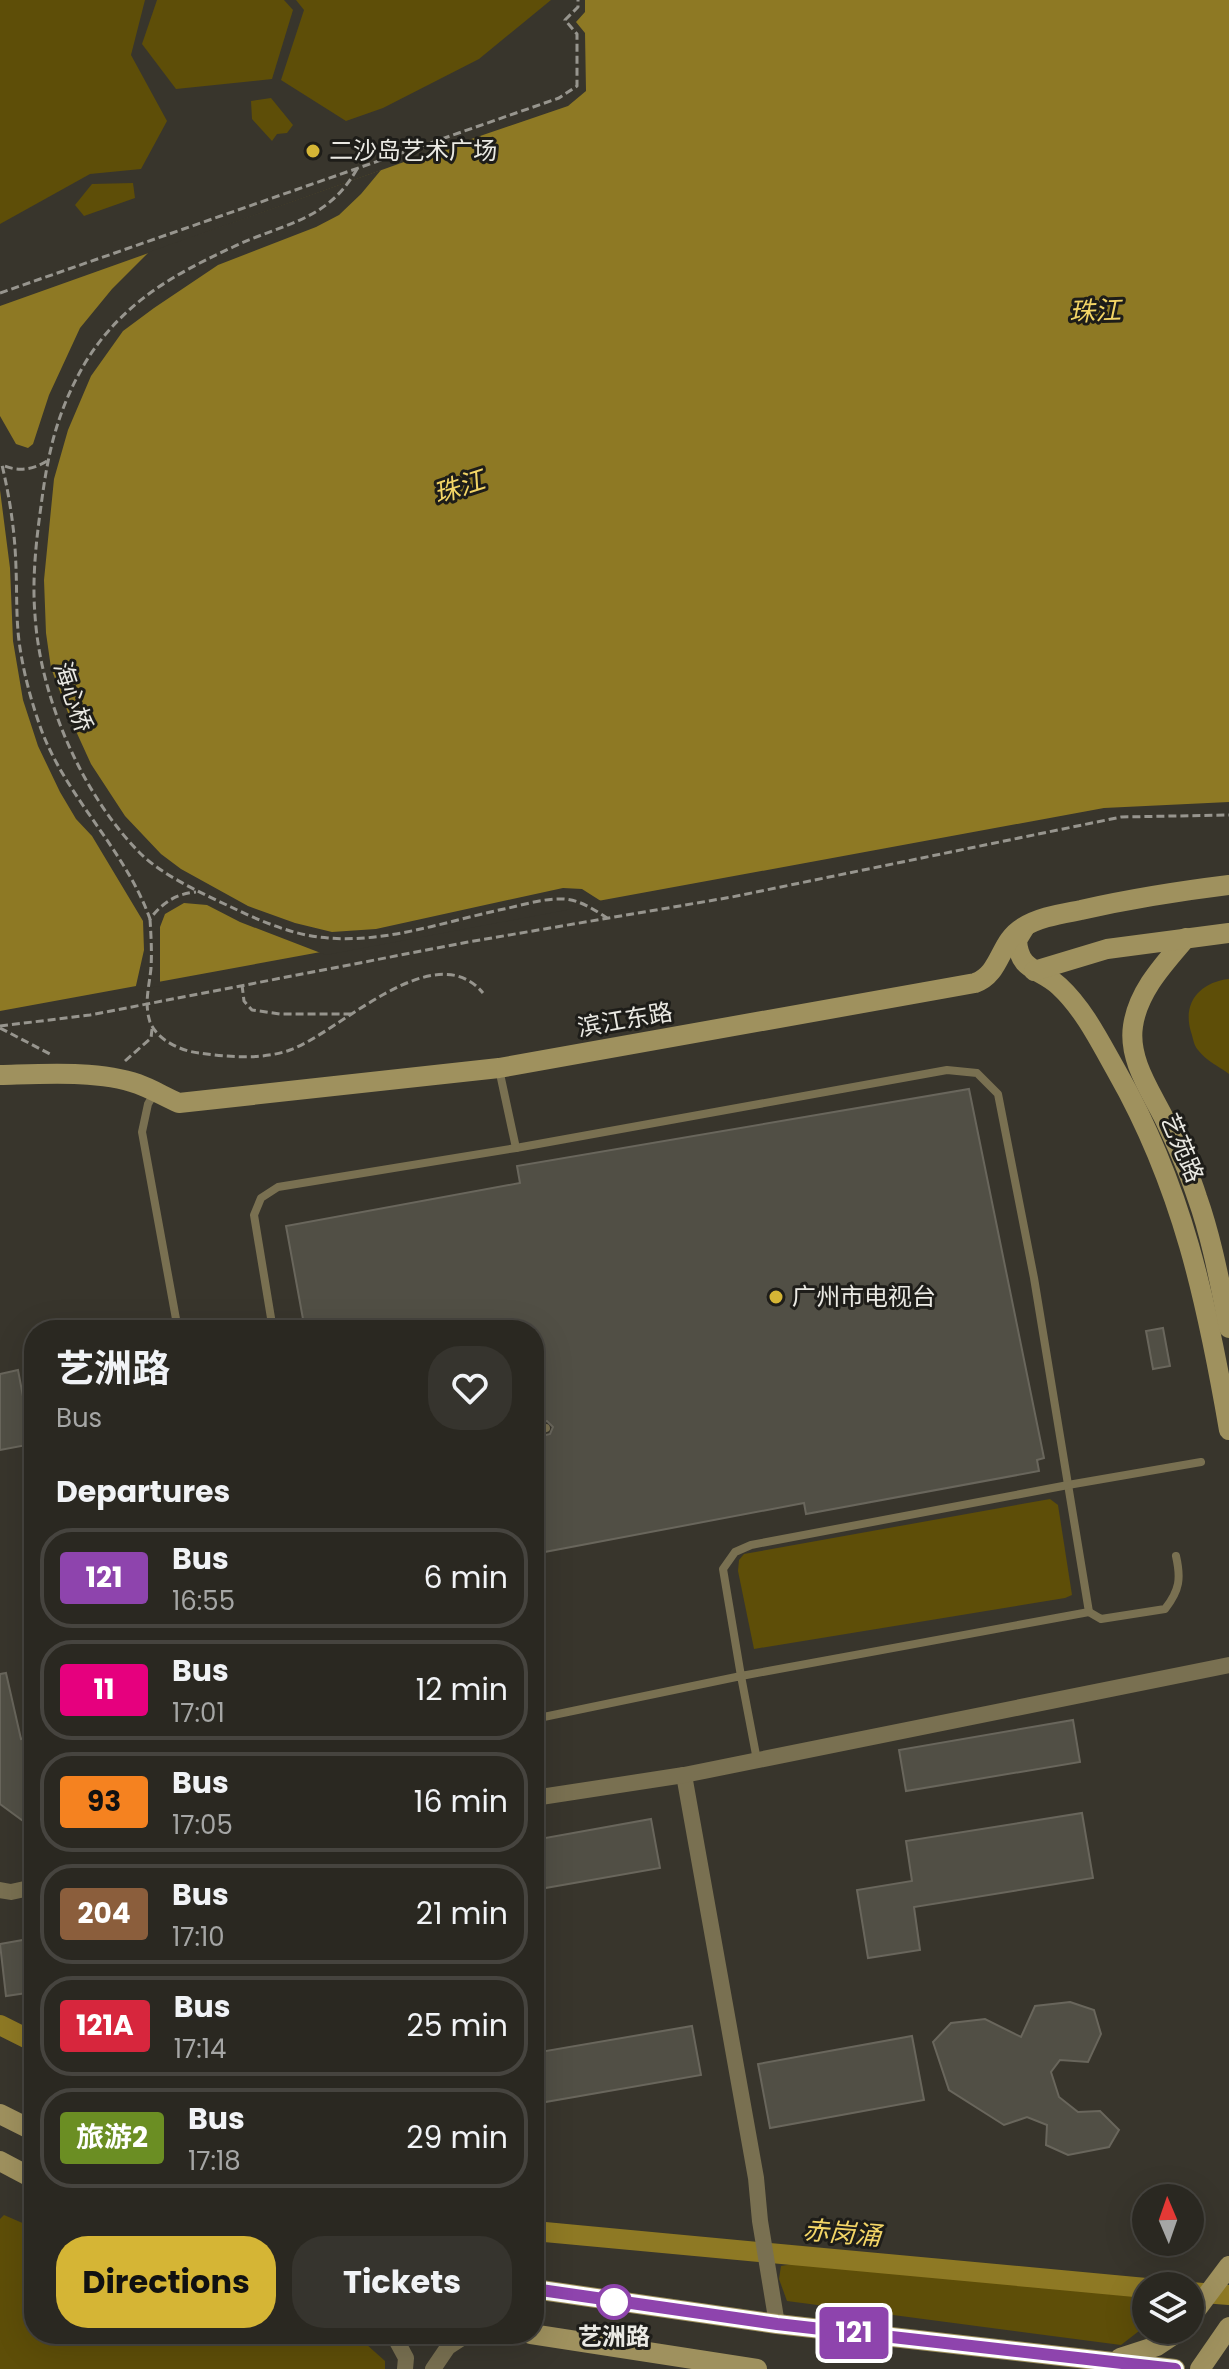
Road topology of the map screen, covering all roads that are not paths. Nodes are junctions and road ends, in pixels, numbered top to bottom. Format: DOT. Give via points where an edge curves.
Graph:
graph roads {
  1 [pos="1229,885"];
  2 [pos="1025,927"];
  3 [pos="1229,933"];
  4 [pos="1186,938"];
  5 [pos="1034,971"];
  6 [pos="499,1068"];
  7 [pos="0,1075"];
  8 [pos="155,1092"];
  9 [pos="516,1148"];
  10 [pos="176,1320"];
  11 [pos="271,1320"];
  12 [pos="1229,1328"];
  13 [pos="1229,1430"];
  14 [pos="1201,1462"];
  15 [pos="1068,1485"];
  16 [pos="1176,1556"];
  17 [pos="1089,1612"];
  18 [pos="1229,1665"];
  19 [pos="741,1676"];
  20 [pos="544,1717"];
  21 [pos="757,1760"];
  22 [pos="684,1775"];
  23 [pos="544,1796"];
  24 [pos="24,1889"];
  25 [pos="0,1890"];
  26 [pos="0,2114"];
  27 [pos="24,2126"];
  28 [pos="0,2161"];
  29 [pos="24,2174"];
  30 [pos="1229,2266"];
  31 [pos="544,2290"];
  32 [pos="1204,2299"];
  33 [pos="777,2324"];
  34 [pos="1229,2327"];
  35 [pos="544,2336"];
  36 [pos="398,2344"];
  37 [pos="453,2344"];
  38 [pos="1160,2344"];
  39 [pos="1107,2361"];
  40 [pos="405,2369"];
  41 [pos="433,2369"];
  42 [pos="757,2369"];
  43 [pos="1175,2369"];
  44 [pos="1200,2369"];
  1 -- 2 [label="street" via="1097,906"];
  2 -- 5 [label="street, 艺苑路" via="1019,933 1018,951"];
  2 -- 6 [label="street, 滨江东路" via="1009,939 993,971 975,983"];
  3 -- 4 [label="street"];
  4 -- 5 [label="street" via="1107,949"];
  4 -- 12 [label="street, 艺苑路" via="1151,980 1139,1004 1132,1043 1140,1074 1198,1200"];
  5 -- 13 [label="street, 艺苑路" via="1058,985 1086,1020 1157,1154 1201,1283"];
  6 -- 8 [label="street, 滨江东路" via="179,1103"];
  6 -- 9 [label="lane"];
  7 -- 8 [label="street, 滨江东路" via="68,1074 136,1083"];
  8 -- 10 [label="lane" via="142,1132"];
  9 -- 11 [label="lane" via="278,1187 261,1198 254,1215"];
  9 -- 15 [label="lane" via="947,1070 977,1073 998,1094"];
  14 -- 15 [label="lane"];
  15 -- 17 [label="lane"];
  15 -- 19 [label="lane" via="735,1552 723,1569"];
  16 -- 17 [label="lane" via="1181,1580 1165,1609 1101,1619"];
  17 -- 19 [label="lane"];
  18 -- 21 [label="street"];
  19 -- 20 [label="lane"];
  19 -- 21 [label="lane"];
  21 -- 22 [label="street"];
  22 -- 23 [label="street"];
  22 -- 33 [label="street"];
  24 -- 25 [label="street"];
  26 -- 27 [label="street"];
  28 -- 29 [label="street"];
  30 -- 32 [label="street"];
  31 -- 33 [label="street"];
  33 -- 39 [label="street"];
  34 -- 44 [label="street"];
  35 -- 42 [label="street"];
  36 -- 40 [label="street"];
  37 -- 41 [label="street"];
  38 -- 39 [label="street"];
  39 -- 43 [label="street"];
}
